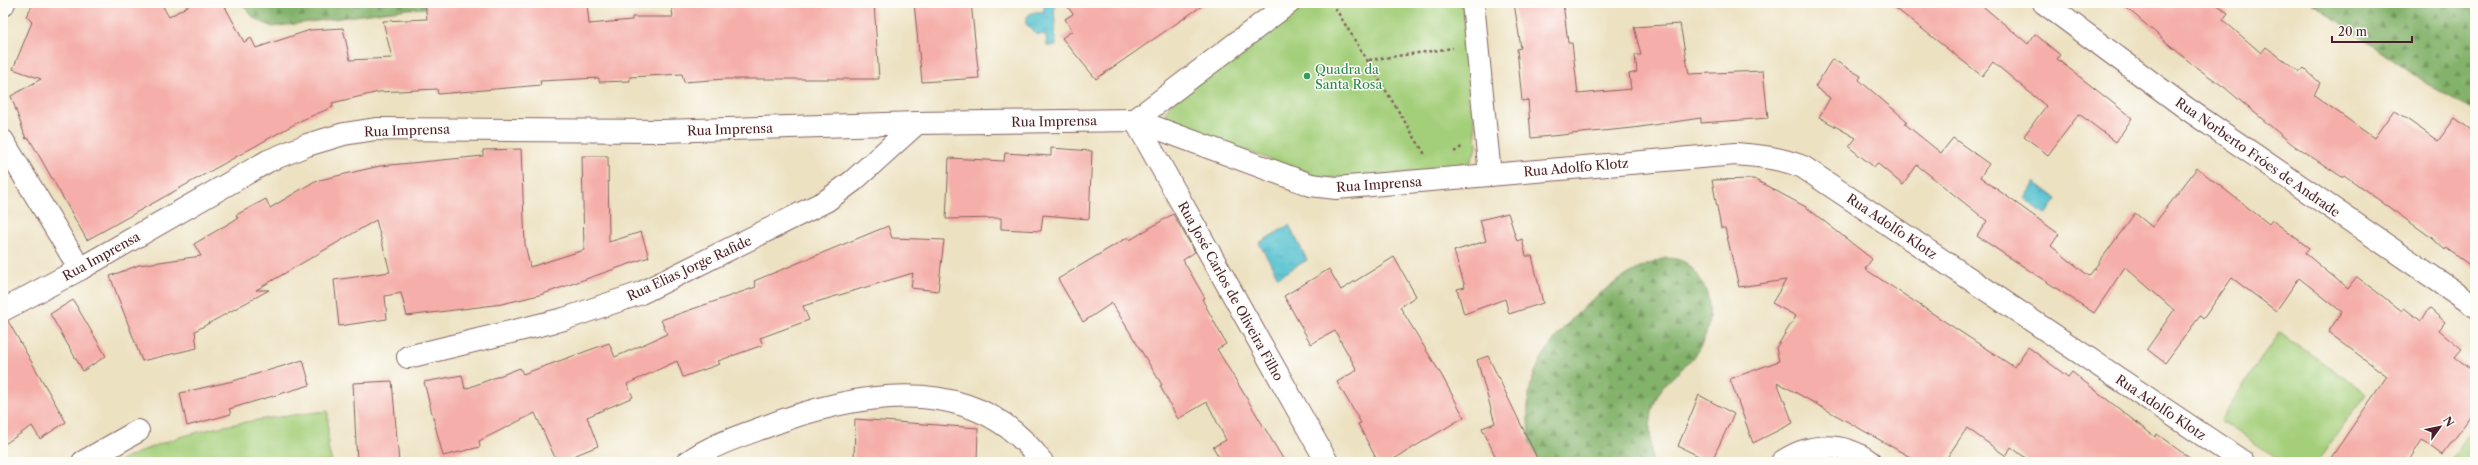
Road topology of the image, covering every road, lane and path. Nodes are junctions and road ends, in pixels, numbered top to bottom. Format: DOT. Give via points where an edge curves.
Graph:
graph roads {
  1 [pos="1289,3"];
  2 [pos="1332,3"];
  3 [pos="1473,3"];
  4 [pos="2044,3"];
  5 [pos="1457,47"];
  6 [pos="1369,60"];
  7 [pos="1135,120"];
  8 [pos="917,123"];
  9 [pos="1468,140"];
  10 [pos="3,141"];
  11 [pos="1448,155"];
  12 [pos="1421,160"];
  13 [pos="1490,175"];
  14 [pos="80,269"];
  15 [pos="2475,306"];
  16 [pos="3,310"];
  17 [pos="408,357"];
  18 [pos="138,431"];
  19 [pos="83,462"];
  20 [pos="688,462"];
  21 [pos="1042,462"];
  22 [pos="1327,462"];
  23 [pos="1782,462"];
  24 [pos="1870,462"];
  25 [pos="2243,462"];
  1 -- 7 [label="street"];
  2 -- 6 [label="path"];
  3 -- 13 [label="street"];
  4 -- 15 [label="street, Rua Norberto Fróes de Andrade" via="2186,108"];
  5 -- 6 [label="path"];
  6 -- 12 [label="path" via="1428,159"];
  7 -- 8 [label="street, Rua Imprensa"];
  7 -- 13 [label="street, Rua Imprensa" via="1317,186 1336,188"];
  7 -- 22 [label="street, Rua José Carlos de Oliveira Filho"];
  8 -- 14 [label="street, Rua Imprensa" via="663,131 399,128 344,134 307,145 268,161"];
  8 -- 17 [label="street, Rua Elias Jorge Rafide" via="853,181 826,200 640,293 564,319"];
  9 -- 11 [label="path"];
  10 -- 14 [label="street"];
  13 -- 25 [label="street, Rua Adolfo Klotz" via="1736,154 1784,159 1803,167"];
  14 -- 16 [label="street, Rua Imprensa"];
  18 -- 19 [label="street"];
  20 -- 21 [label="street" via="722,443 835,404 876,397 922,396 951,401 977,410 1009,428"];
  23 -- 24 [label="street" via="1804,450 1829,447 1857,453"];
}
